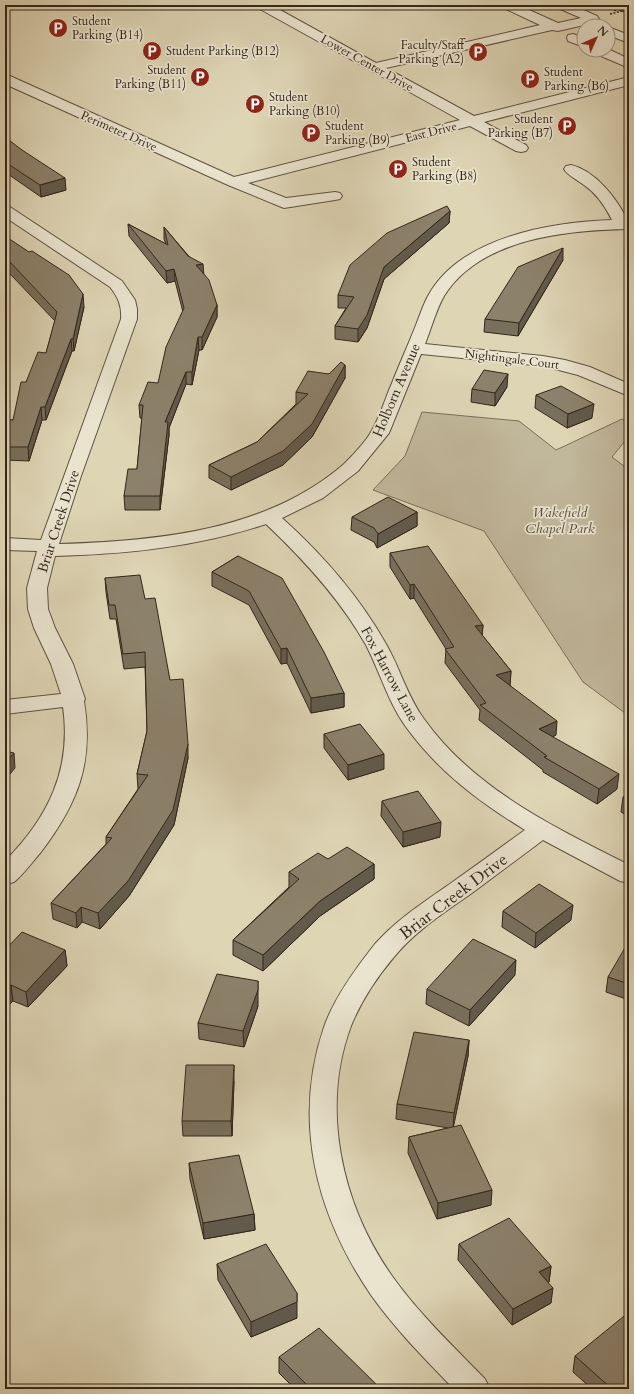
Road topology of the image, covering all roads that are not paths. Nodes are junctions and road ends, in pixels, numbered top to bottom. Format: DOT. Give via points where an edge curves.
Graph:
graph roads {
  1 [pos="262,5"];
  2 [pos="508,5"];
  3 [pos="562,5"];
  4 [pos="552,26"];
  5 [pos="616,34"];
  6 [pos="629,39"];
  7 [pos="616,58"];
  8 [pos="629,64"];
  9 [pos="374,67"];
  10 [pos="5,79"];
  11 [pos="629,81"];
  12 [pos="472,121"];
  13 [pos="521,148"];
  14 [pos="571,170"];
  15 [pos="233,182"];
  16 [pos="335,196"];
  17 [pos="5,210"];
  18 [pos="626,224"];
  19 [pos="414,348"];
  20 [pos="629,392"];
  21 [pos="269,516"];
  22 [pos="5,544"];
  23 [pos="48,548"];
  24 [pos="74,699"];
  25 [pos="5,707"];
  26 [pos="541,830"];
  27 [pos="629,875"];
  28 [pos="5,876"];
  29 [pos="474,1389"];
  1 -- 9 [label="street, Lower Center Drive"];
  2 -- 4 [label="street" via="520,14"];
  3 -- 4 [label="street" via="592,19 558,27"];
  4 -- 9 [label="street"];
  5 -- 6 [label="street"];
  7 -- 8 [label="street"];
  9 -- 12 [label="street, Lower Center Drive"];
  10 -- 15 [label="street, Perimeter Drive"];
  11 -- 12 [label="street, East Drive"];
  12 -- 13 [label="street, Lower Center Drive"];
  12 -- 15 [label="street, East Drive"];
  14 -- 18 [label="street" via="600,189"];
  15 -- 16 [label="street, Perimeter Drive" via="284,203"];
  17 -- 23 [label="street, Briar Creek Drive" via="116,284 127,300 130,312"];
  18 -- 19 [label="street, Holborn Avenue" via="564,229 536,235 510,242 470,261 454,272 442,285"];
  19 -- 20 [label="street, Nightingale Court" via="565,365"];
  19 -- 21 [label="street, Holborn Avenue" via="380,433 370,449 334,482 308,498"];
  21 -- 23 [label="street, Holborn Avenue" via="181,540 94,550"];
  21 -- 26 [label="street, Fox Harrow Lane" via="298,542 353,607 376,645 396,691 414,722 438,751 505,809"];
  22 -- 23 [label="street, Holborn Avenue"];
  23 -- 24 [label="street, Briar Creek Drive" via="37,587 38,608 43,627 62,664"];
  24 -- 25 [label="street"];
  24 -- 28 [label="street, Briar Creek Drive" via="78,731 77,750 70,781 58,808 39,837"];
  26 -- 27 [label="street, Fox Harrow Lane"];
  26 -- 29 [label="street, Briar Creek Drive" via="433,907 385,950 359,984 339,1022 327,1062 321,1103 323,1140 332,1183 351,1232 371,1270 405,1315"];
}
